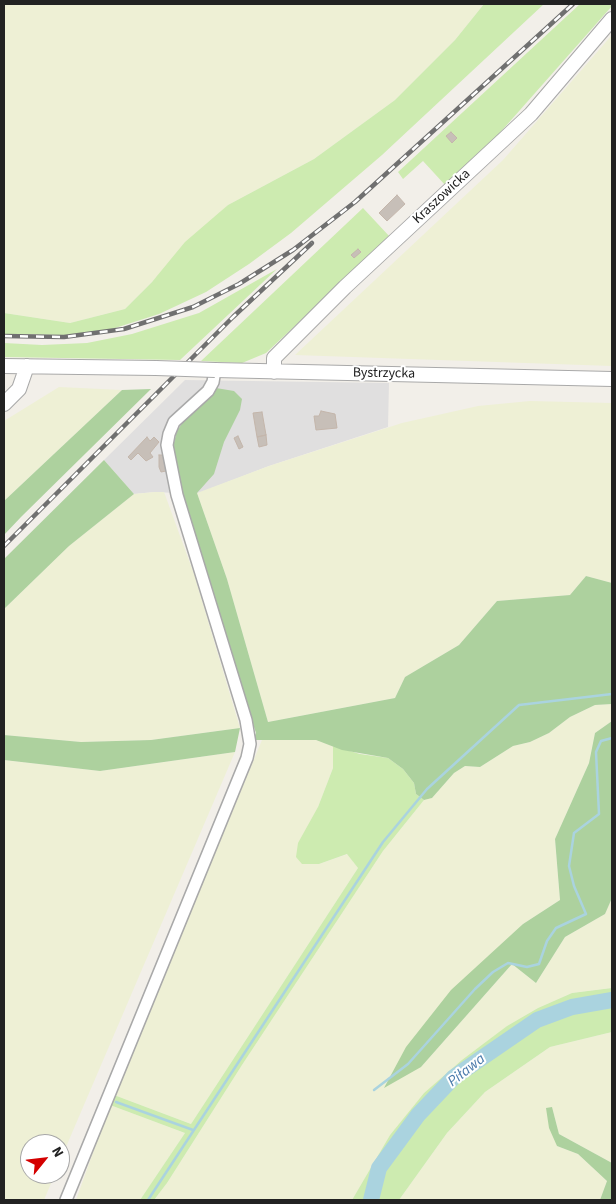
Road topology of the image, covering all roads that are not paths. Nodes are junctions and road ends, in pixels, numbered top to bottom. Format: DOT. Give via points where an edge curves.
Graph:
graph roads {
  1 [pos="612,19"];
  2 [pos="4,366"];
  3 [pos="27,366"];
  4 [pos="215,370"];
  5 [pos="274,372"];
  6 [pos="612,379"];
  7 [pos="4,404"];
  8 [pos="66,1200"];
  1 -- 5 [label="street, Kraszowicka" via="531,114 345,287 274,358"];
  2 -- 3 [label="street, Bystrzycka"];
  3 -- 4 [label="street, Bystrzycka, bridge"];
  3 -- 7 [label="street" via="20,389"];
  4 -- 5 [label="street, Bystrzycka"];
  4 -- 8 [label="street" via="208,391 174,422 167,445 178,495 246,720 250,744"];
  5 -- 6 [label="street, Bystrzycka"];
}
